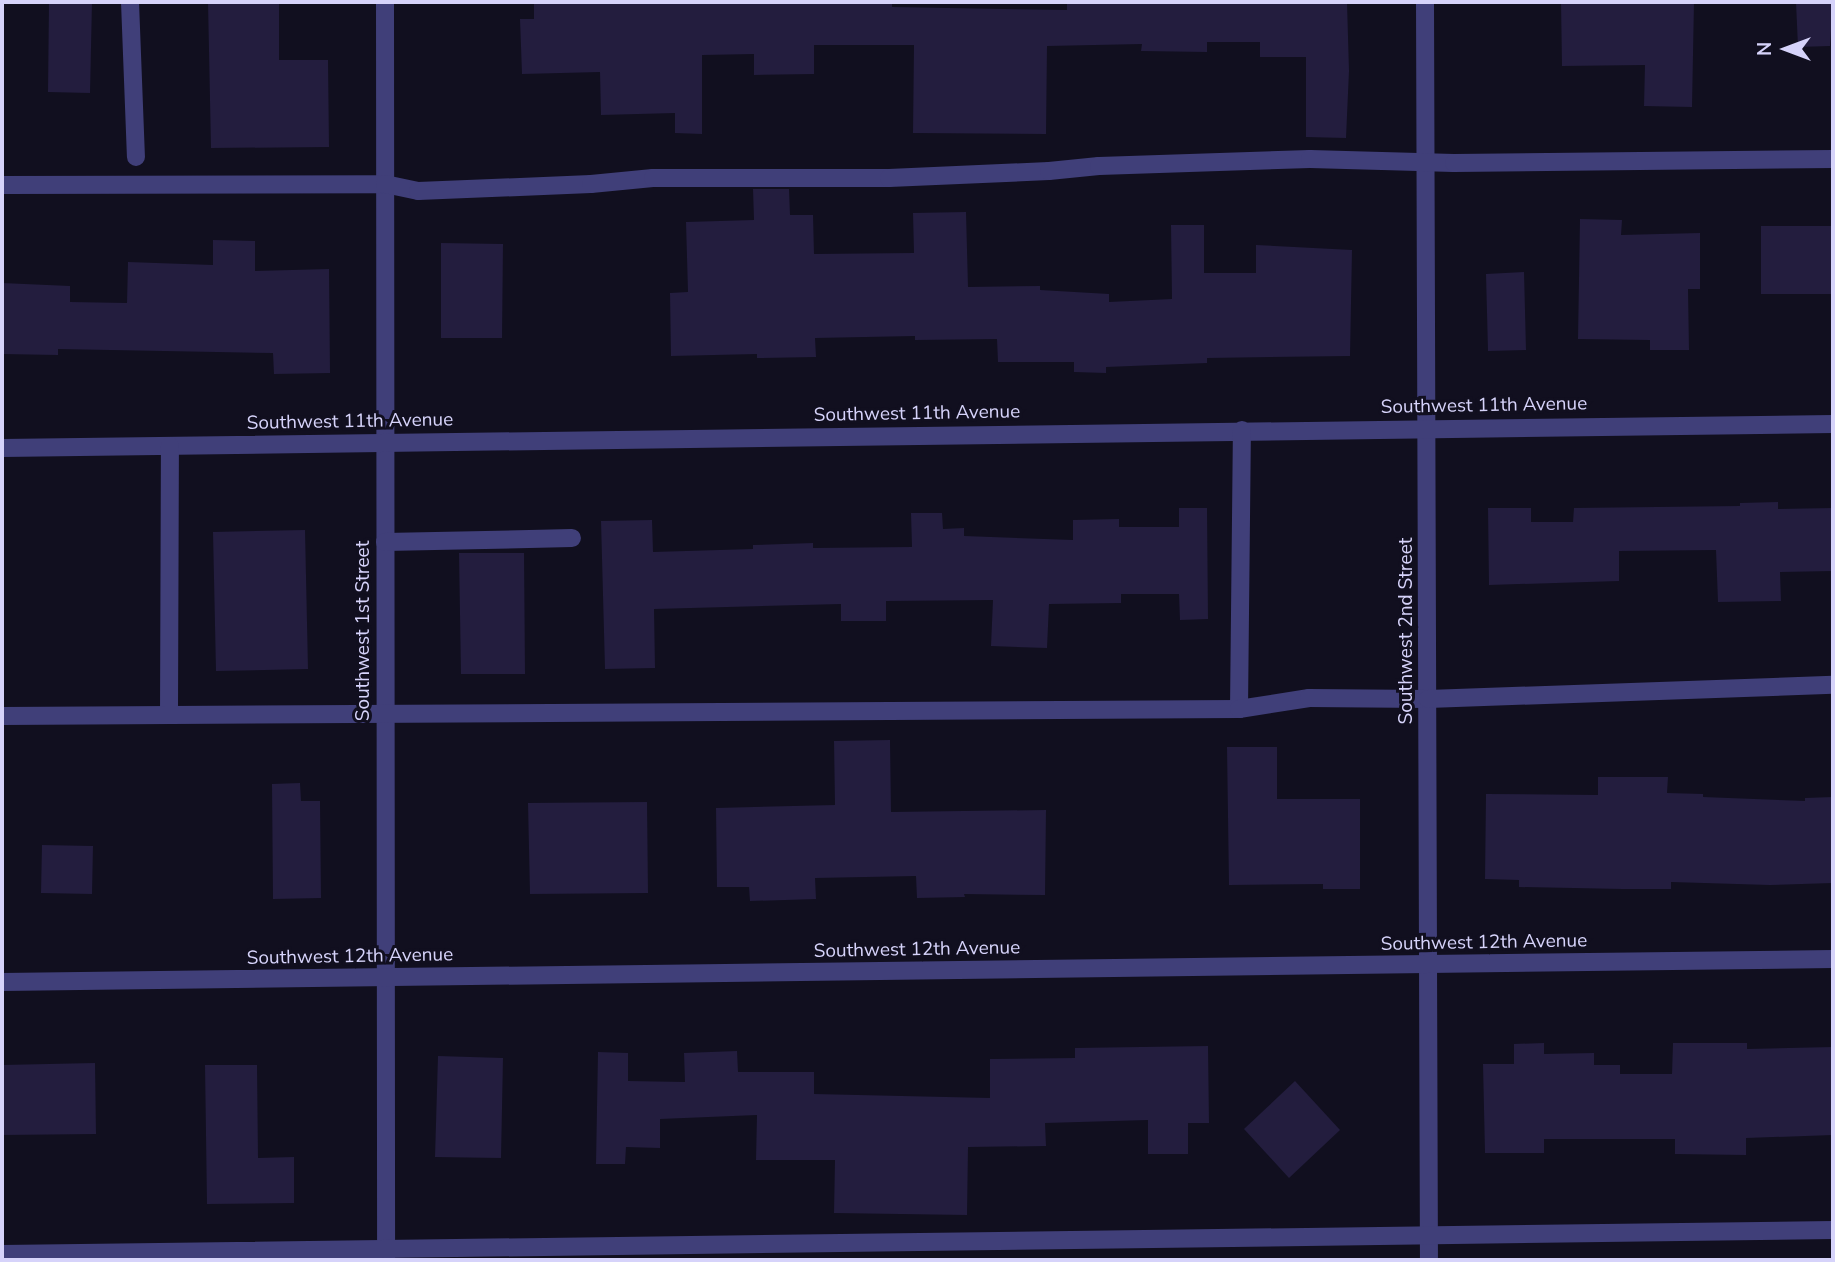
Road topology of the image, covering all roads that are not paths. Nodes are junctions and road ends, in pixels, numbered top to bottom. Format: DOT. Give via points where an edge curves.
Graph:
graph roads {
  1 [pos="130,2"];
  2 [pos="385,2"];
  3 [pos="1425,2"];
  4 [pos="136,158"];
  5 [pos="1833,159"];
  6 [pos="1426,163"];
  7 [pos="385,184"];
  8 [pos="2,185"];
  9 [pos="1833,424"];
  10 [pos="1427,428"];
  11 [pos="1242,430"];
  12 [pos="385,443"];
  13 [pos="170,446"];
  14 [pos="2,448"];
  15 [pos="572,538"];
  16 [pos="385,542"];
  17 [pos="1833,685"];
  18 [pos="1428,699"];
  19 [pos="1239,709"];
  20 [pos="386,712"];
  21 [pos="169,714"];
  22 [pos="2,716"];
  23 [pos="1833,959"];
  24 [pos="1428,965"];
  25 [pos="386,978"];
  26 [pos="2,982"];
  27 [pos="1833,1230"];
  28 [pos="1429,1236"];
  29 [pos="2,1254"];
  30 [pos="386,1254"];
  31 [pos="1429,1260"];
  1 -- 4 [label="street"];
  2 -- 7 [label="street, Southwest 1st Street"];
  3 -- 6 [label="street, Southwest 2nd Street"];
  5 -- 6 [label="street"];
  6 -- 7 [label="street" via="1310,159 889,178 653,178 418,191"];
  6 -- 10 [label="street, Southwest 2nd Street"];
  7 -- 8 [label="street"];
  7 -- 12 [label="street, Southwest 1st Street"];
  9 -- 10 [label="street, Southwest 11th Avenue"];
  10 -- 11 [label="street, Southwest 11th Avenue"];
  10 -- 18 [label="street, Southwest 2nd Street"];
  11 -- 12 [label="street, Southwest 11th Avenue"];
  11 -- 19 [label="street"];
  12 -- 13 [label="street, Southwest 11th Avenue"];
  12 -- 16 [label="street, Southwest 1st Street"];
  13 -- 14 [label="street, Southwest 11th Avenue"];
  13 -- 21 [label="street"];
  15 -- 16 [label="street"];
  16 -- 20 [label="street, Southwest 1st Street"];
  17 -- 18 [label="street"];
  18 -- 19 [label="street" via="1309,698"];
  18 -- 24 [label="street, Southwest 2nd Street"];
  19 -- 20 [label="street"];
  20 -- 21 [label="street"];
  20 -- 25 [label="street, Southwest 1st Street"];
  21 -- 22 [label="street"];
  23 -- 24 [label="street, Southwest 12th Avenue"];
  24 -- 25 [label="street, Southwest 12th Avenue"];
  24 -- 28 [label="street, Southwest 2nd Street"];
  25 -- 26 [label="street, Southwest 12th Avenue"];
  25 -- 30 [label="street, Southwest 1st Street"];
  27 -- 28 [label="street"];
  28 -- 30 [label="street"];
  28 -- 31 [label="street, Southwest 2nd Street"];
  29 -- 30 [label="street"];
}
